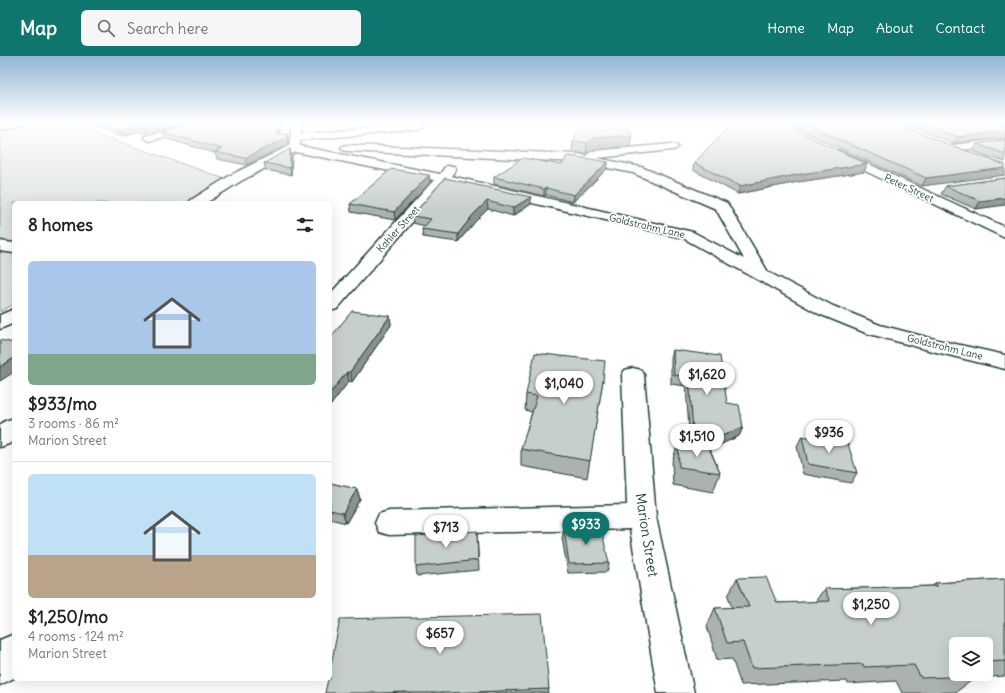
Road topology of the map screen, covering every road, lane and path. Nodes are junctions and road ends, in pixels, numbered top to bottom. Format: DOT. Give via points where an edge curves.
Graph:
graph roads {
  1 [pos="279,152"];
  2 [pos="335,152"];
  3 [pos="457,152"];
  4 [pos="462,152"];
  5 [pos="617,152"];
  6 [pos="833,152"];
  7 [pos="961,152"];
  8 [pos="972,156"];
  9 [pos="578,158"];
  10 [pos="443,178"];
  11 [pos="942,189"];
  12 [pos="919,192"];
  13 [pos="199,201"];
  14 [pos="1005,233"];
  15 [pos="0,246"];
  16 [pos="12,248"];
  17 [pos="760,272"];
  18 [pos="332,303"];
  19 [pos="12,315"];
  20 [pos="0,323"];
  21 [pos="1005,362"];
  22 [pos="633,375"];
  23 [pos="12,429"];
  24 [pos="0,438"];
  25 [pos="642,517"];
  26 [pos="389,523"];
  27 [pos="12,653"];
  28 [pos="0,666"];
  29 [pos="676,693"];
  1 -- 13 [label="street"];
  2 -- 10 [label="street, Goldstrohm Lane"];
  3 -- 4 [label="street"];
  4 -- 9 [label="street"];
  4 -- 10 [label="street, Kahler Street"];
  5 -- 9 [label="street"];
  6 -- 12 [label="street, Peter Street"];
  7 -- 8 [label="street"];
  9 -- 17 [label="street" via="637,170 722,206"];
  10 -- 17 [label="street, Goldstrohm Lane" via="688,235"];
  10 -- 18 [label="street, Kahler Street"];
  11 -- 12 [label="street"];
  12 -- 14 [label="street, Peter Street"];
  15 -- 16 [label="street"];
  17 -- 21 [label="street, Goldstrohm Lane" via="826,310 873,329"];
  19 -- 20 [label="street"];
  22 -- 25 [label="street, Marion Street"];
  23 -- 24 [label="street"];
  25 -- 26 [label="street"];
  25 -- 29 [label="street, Marion Street"];
  27 -- 28 [label="street"];
}
